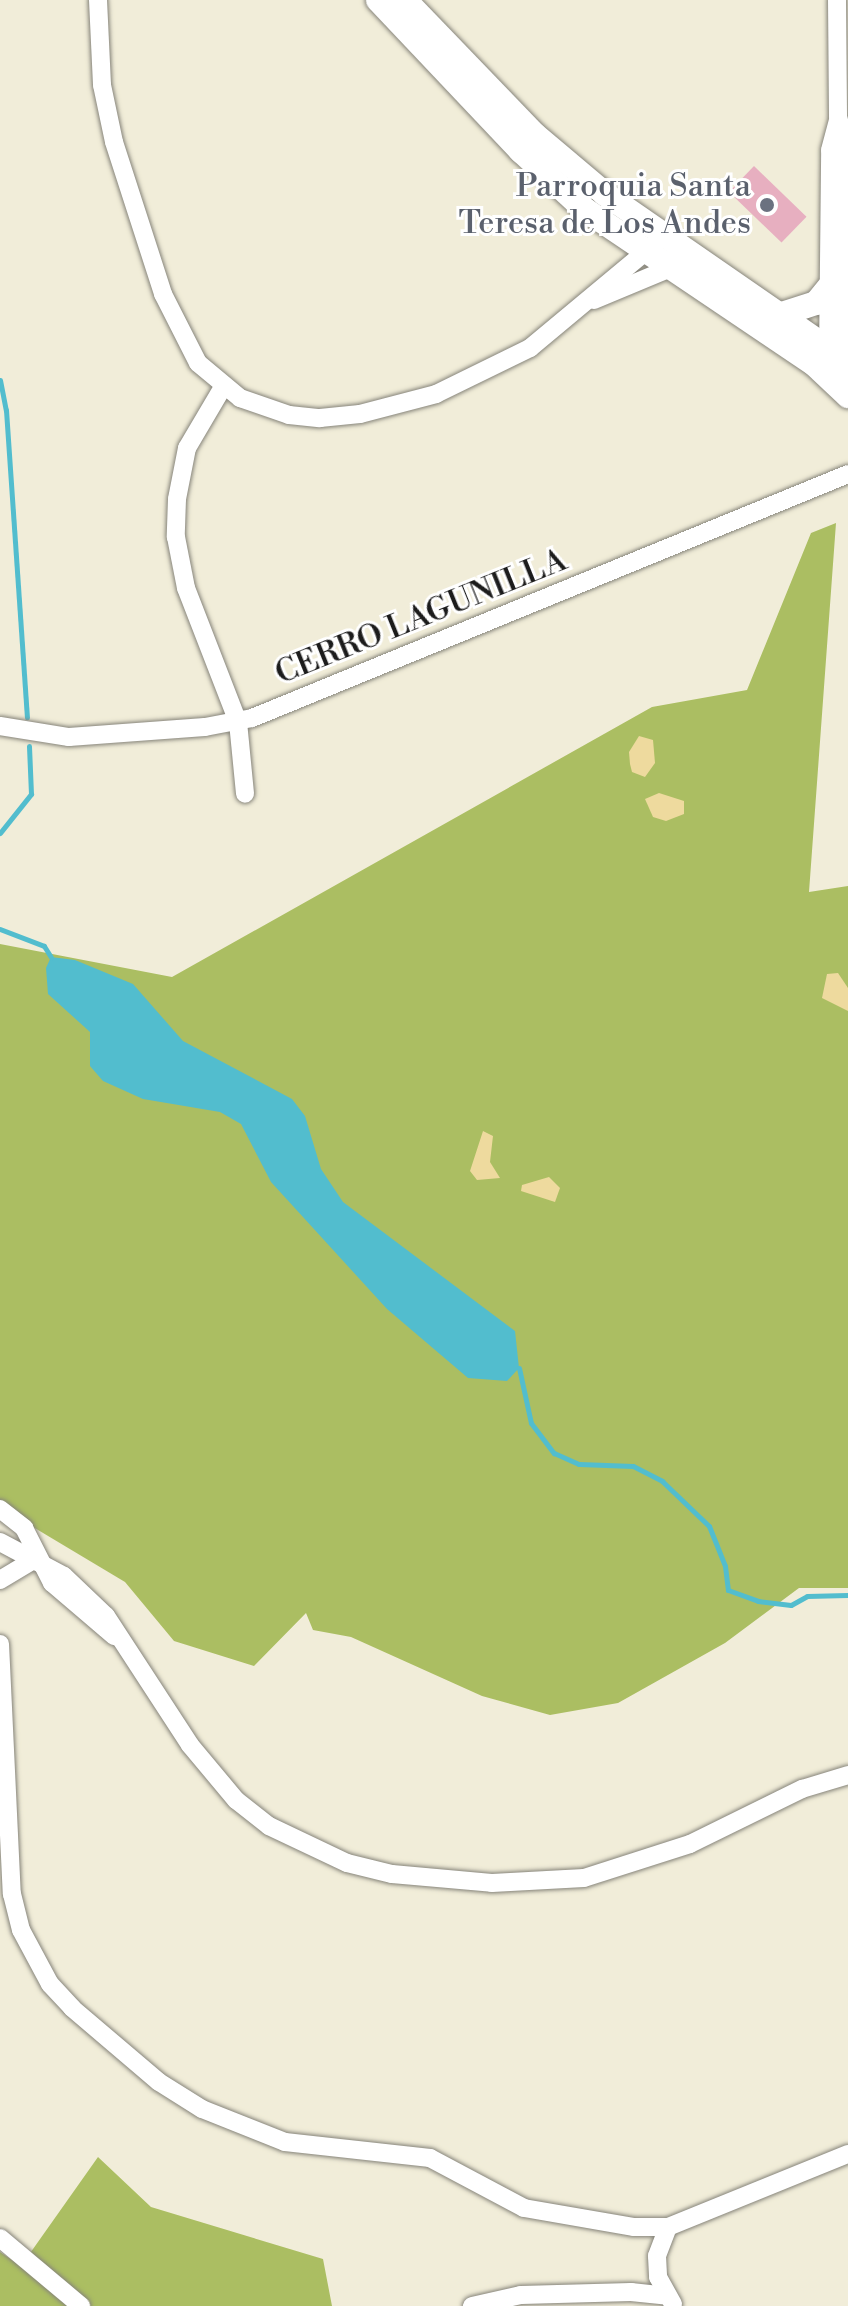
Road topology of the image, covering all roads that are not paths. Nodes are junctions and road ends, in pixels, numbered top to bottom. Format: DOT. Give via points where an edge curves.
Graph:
graph roads {
  1 [pos="98,0"];
  2 [pos="378,0"];
  3 [pos="405,0"];
  4 [pos="837,0"];
  5 [pos="842,182"];
  6 [pos="665,237"];
  7 [pos="644,252"];
  8 [pos="668,269"];
  9 [pos="829,287"];
  10 [pos="594,300"];
  11 [pos="782,314"];
  12 [pos="827,348"];
  13 [pos="845,381"];
  14 [pos="223,387"];
  15 [pos="848,474"];
  16 [pos="238,722"];
  17 [pos="0,726"];
  18 [pos="245,794"];
  19 [pos="0,1509"];
  20 [pos="0,1542"];
  21 [pos="37,1564"];
  22 [pos="0,1580"];
  23 [pos="0,1644"];
  24 [pos="848,1775"];
  25 [pos="0,1911"];
  26 [pos="21,1930"];
  27 [pos="848,2154"];
  28 [pos="668,2227"];
  29 [pos="0,2238"];
  30 [pos="671,2301"];
  31 [pos="81,2306"];
  32 [pos="472,2306"];
  1 -- 14 [label="street" via="102,85 122,171 176,326 198,363"];
  2 -- 7 [label="main road" via="551,181"];
  3 -- 6 [label="main road" via="535,135"];
  4 -- 5 [label="street" via="838,117 847,148"];
  5 -- 9 [label="street"];
  5 -- 13 [label="street"];
  6 -- 7 [label="street"];
  6 -- 11 [label="main road"];
  7 -- 8 [label="main road"];
  7 -- 10 [label="street"];
  8 -- 10 [label="street"];
  8 -- 13 [label="main road"];
  9 -- 11 [label="main road" via="816,303"];
  9 -- 12 [label="street"];
  10 -- 14 [label="street" via="489,371 385,409 336,417 289,415"];
  11 -- 12 [label="main road"];
  12 -- 13 [label="main road"];
  14 -- 16 [label="street" via="187,448 176,537 186,588"];
  15 -- 16 [label="street, CERRO LAGUNILLA"];
  16 -- 17 [label="street, CERRO LAGUNILLA" via="69,737"];
  16 -- 18 [label="street"];
  19 -- 21 [label="street" via="24,1528"];
  20 -- 21 [label="street"];
  21 -- 22 [label="street"];
  21 -- 24 [label="street" via="88,1596 214,1778 236,1800 316,1852 392,1874 492,1883 584,1878 676,1849 802,1789"];
  23 -- 26 [label="street" via="12,1894"];
  25 -- 26 [label="street"];
  26 -- 28 [label="street" via="50,1984 72,2008 147,2073 202,2109 285,2142 430,2158 524,2208 602,2224"];
  27 -- 28 [label="street"];
  28 -- 30 [label="street" via="657,2256 658,2277"];
  29 -- 31 [label="street"];
  30 -- 32 [label="street" via="631,2292 521,2295"];
}
